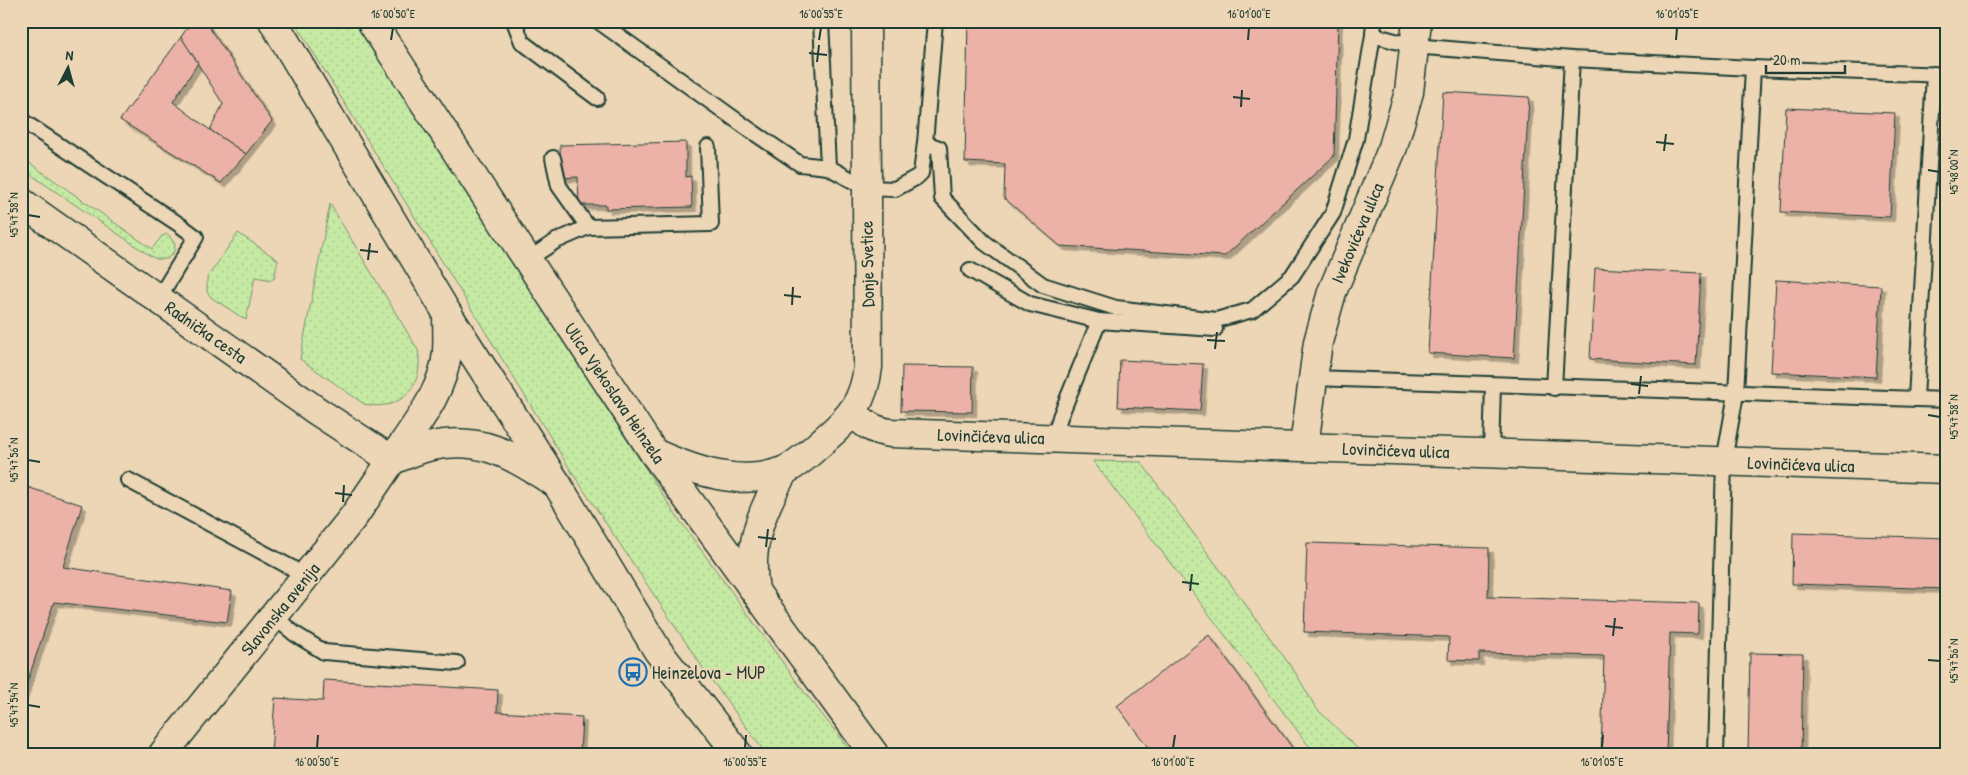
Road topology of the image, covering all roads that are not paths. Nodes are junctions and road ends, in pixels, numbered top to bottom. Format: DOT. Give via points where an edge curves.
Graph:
graph roads {
  1 [pos="272,21"];
  2 [pos="371,21"];
  3 [pos="514,21"];
  4 [pos="598,21"];
  5 [pos="821,21"];
  6 [pos="866,21"];
  7 [pos="935,21"];
  8 [pos="1374,28"];
  9 [pos="1415,34"];
  10 [pos="1572,59"];
  11 [pos="1753,68"];
  12 [pos="1940,74"];
  13 [pos="597,98"];
  14 [pos="21,120"];
  15 [pos="926,144"];
  16 [pos="708,148"];
  17 [pos="553,158"];
  18 [pos="828,167"];
  19 [pos="866,188"];
  20 [pos="21,202"];
  21 [pos="588,227"];
  22 [pos="527,260"];
  23 [pos="970,270"];
  24 [pos="158,299"];
  25 [pos="447,313"];
  26 [pos="1216,320"];
  27 [pos="1099,321"];
  28 [pos="1313,378"];
  29 [pos="1493,385"];
  30 [pos="1554,388"];
  31 [pos="1736,394"];
  32 [pos="1916,399"];
  33 [pos="1947,400"];
  34 [pos="852,412"];
  35 [pos="1054,439"];
  36 [pos="1304,446"];
  37 [pos="654,453"];
  38 [pos="1491,453"];
  39 [pos="392,460"];
  40 [pos="1724,461"];
  41 [pos="1947,469"];
  42 [pos="784,471"];
  43 [pos="128,480"];
  44 [pos="557,484"];
  45 [pos="305,578"];
  46 [pos="755,590"];
  47 [pos="273,616"];
  48 [pos="457,663"];
  49 [pos="163,754"];
  50 [pos="738,754"];
  51 [pos="874,754"];
  52 [pos="1716,754"];
  1 -- 25 [label="street"];
  2 -- 22 [label="street, Ulica Vjekoslava Heinzela"];
  3 -- 13 [label="lane" via="522,42"];
  4 -- 18 [label="lane" via="800,164"];
  5 -- 18 [label="lane"];
  6 -- 19 [label="street, Donje Svetice"];
  7 -- 15 [label="lane"];
  8 -- 9 [label="lane"];
  8 -- 26 [label="lane" via="1356,139 1333,213 1292,276 1252,310"];
  9 -- 10 [label="lane"];
  9 -- 28 [label="street, Ivekovićeva ulica" via="1409,92 1393,147 1332,292 1318,342"];
  10 -- 11 [label="lane"];
  10 -- 30 [label="lane"];
  11 -- 12 [label="lane"];
  11 -- 31 [label="lane"];
  12 -- 32 [label="lane"];
  14 -- 24 [label="lane" via="196,237"];
  15 -- 19 [label="lane" via="922,173 917,177 895,189"];
  15 -- 26 [label="lane" via="940,148 942,198 984,242 1043,285 1116,308"];
  16 -- 21 [label="lane" via="711,224"];
  17 -- 21 [label="lane" via="559,186"];
  18 -- 19 [label="lane"];
  19 -- 34 [label="street, Donje Svetice" via="868,367 861,398"];
  20 -- 24 [label="street, Radnička cesta"];
  21 -- 22 [label="lane" via="556,241"];
  22 -- 37 [label="street, Ulica Vjekoslava Heinzela"];
  23 -- 27 [label="lane" via="1030,304"];
  24 -- 39 [label="street, Radnička cesta"];
  25 -- 39 [label="street, Slavonska avenija" via="448,353 440,382"];
  25 -- 44 [label="street"];
  26 -- 27 [label="lane" via="1217,329"];
  27 -- 35 [label="lane"];
  28 -- 29 [label="lane"];
  28 -- 36 [label="street, Ivekovićeva ulica"];
  29 -- 30 [label="lane"];
  29 -- 38 [label="lane"];
  30 -- 31 [label="lane"];
  31 -- 32 [label="lane"];
  31 -- 40 [label="lane"];
  32 -- 33 [label="lane"];
  34 -- 35 [label="street, Lovinčićeva ulica" via="873,429 891,433"];
  34 -- 42 [label="street, Donje Svetice" via="840,427"];
  35 -- 36 [label="street, Lovinčićeva ulica"];
  36 -- 38 [label="street, Lovinčićeva ulica"];
  37 -- 42 [label="street" via="697,470 722,475 763,476"];
  37 -- 46 [label="street, Ulica Vjekoslava Heinzela"];
  38 -- 40 [label="street, Lovinčićeva ulica"];
  39 -- 44 [label="street" via="454,442 481,444 518,459"];
  39 -- 45 [label="street, Slavonska avenija" via="354,516"];
  40 -- 41 [label="street, Lovinčićeva ulica"];
  40 -- 52 [label="lane"];
  42 -- 46 [label="street" via="770,496 757,532 751,568"];
  43 -- 45 [label="lane"];
  44 -- 50 [label="street" via="658,651"];
  45 -- 47 [label="street, Slavonska avenija"];
  46 -- 51 [label="street, Ulica Vjekoslava Heinzela"];
  47 -- 48 [label="lane" via="324,652"];
  47 -- 49 [label="street, Slavonska avenija"];
}
